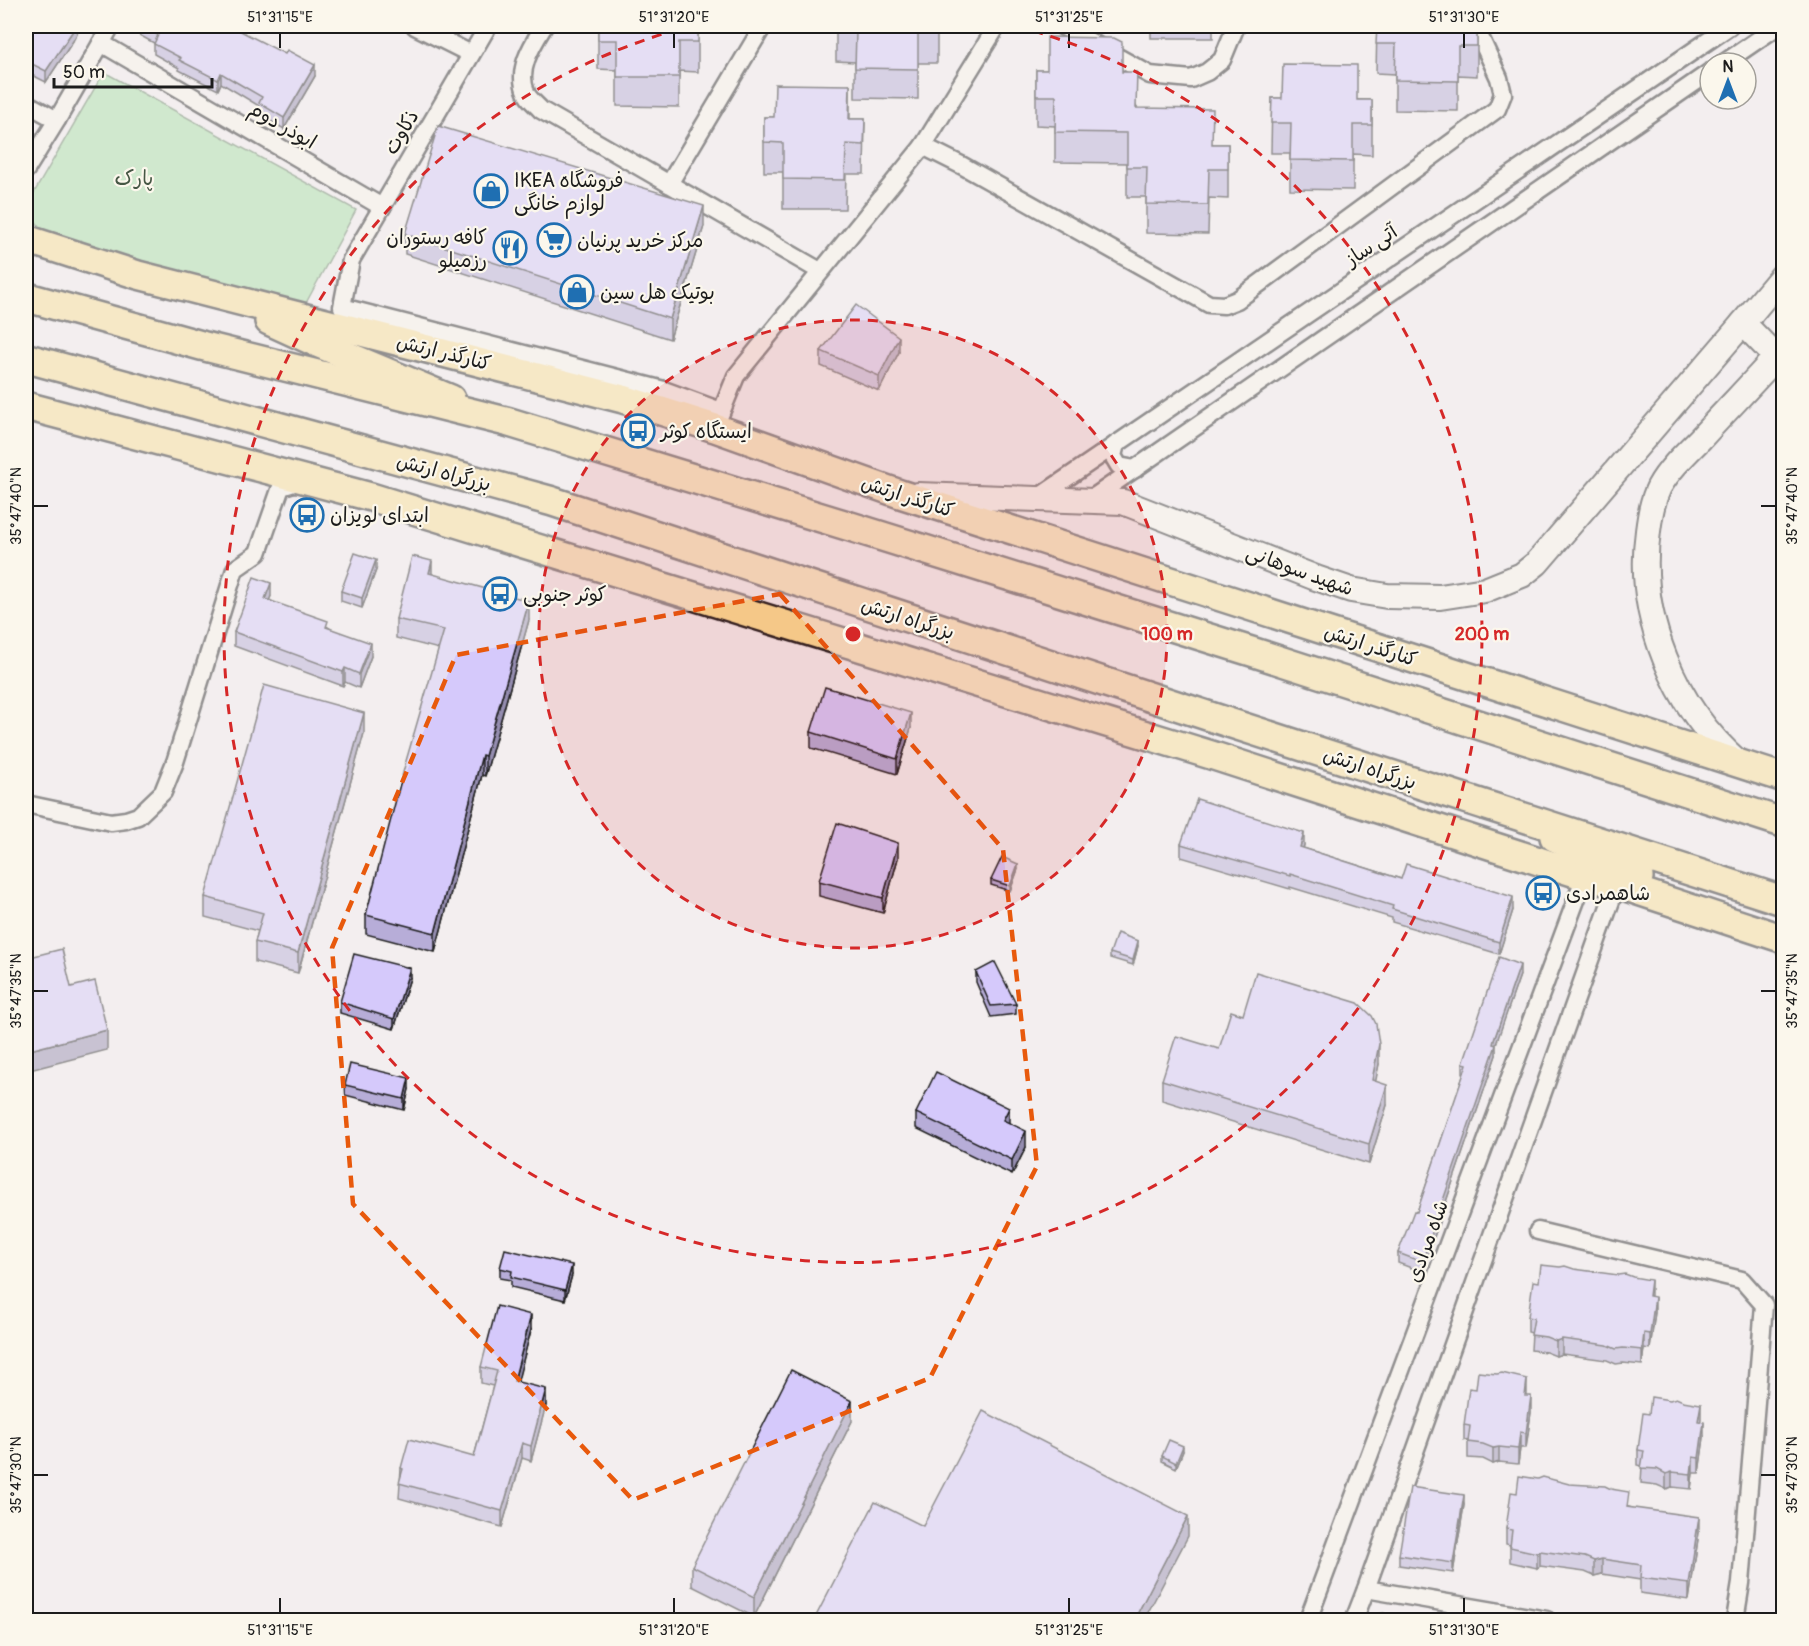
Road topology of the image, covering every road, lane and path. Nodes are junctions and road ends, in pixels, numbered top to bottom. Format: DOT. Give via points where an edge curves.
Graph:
graph roads {
  1 [pos="111,26"];
  2 [pos="415,26"];
  3 [pos="488,26"];
  4 [pos="544,26"];
  5 [pos="763,26"];
  6 [pos="997,26"];
  7 [pos="1062,26"];
  8 [pos="1236,26"];
  9 [pos="1475,26"];
  10 [pos="1730,26"];
  11 [pos="1778,26"];
  12 [pos="101,43"];
  13 [pos="1742,51"];
  14 [pos="471,54"];
  15 [pos="1698,80"];
  16 [pos="26,103"];
  17 [pos="57,120"];
  18 [pos="923,146"];
  19 [pos="26,170"];
  20 [pos="669,184"];
  21 [pos="382,207"];
  22 [pos="26,227"];
  23 [pos="26,239"];
  24 [pos="54,248"];
  25 [pos="820,271"];
  26 [pos="1784,274"];
  27 [pos="138,275"];
  28 [pos="26,297"];
  29 [pos="1743,323"];
  30 [pos="1780,353"];
  31 [pos="26,358"];
  32 [pos="26,406"];
  33 [pos="718,419"];
  34 [pos="508,422"];
  35 [pos="1116,444"];
  36 [pos="1135,469"];
  37 [pos="303,480"];
  38 [pos="900,494"];
  39 [pos="1036,499"];
  40 [pos="1091,499"];
  41 [pos="1739,763"];
  42 [pos="1784,778"];
  43 [pos="26,804"];
  44 [pos="1488,806"];
  45 [pos="1784,823"];
  46 [pos="1586,876"];
  47 [pos="1617,884"];
  48 [pos="1784,901"];
  49 [pos="1740,925"];
  50 [pos="1784,939"];
  51 [pos="1538,1231"];
  52 [pos="1366,1589"];
  53 [pos="1308,1620"];
  54 [pos="1354,1620"];
  55 [pos="1547,1620"];
  56 [pos="1735,1620"];
  1 -- 12 [label="street"];
  2 -- 14 [label="street"];
  3 -- 14 [label="street, ذکاوت"];
  4 -- 20 [label="street" via="527,55 523,76 526,93 541,110"];
  5 -- 20 [label="street"];
  6 -- 18 [label="street"];
  7 -- 8 [label="street" via="1150,75 1191,79 1221,60"];
  9 -- 18 [label="street" via="1499,78 1503,94 1497,110 1238,300 1224,305 1209,304"];
  10 -- 35 [label="street, آتی ساز"];
  11 -- 13 [label="street"];
  12 -- 17 [label="street"];
  12 -- 21 [label="street, ابوذر دوم"];
  14 -- 21 [label="street, ذکاوت"];
  15 -- 36 [label="street"];
  16 -- 17 [label="street"];
  17 -- 19 [label="street"];
  18 -- 25 [label="street"];
  20 -- 25 [label="street"];
  21 -- 33 [label="street, ذکاوت" via="351,260 342,307 653,387"];
  22 -- 24 [label="street"];
  23 -- 24 [label="main road, کنارگذر ارتش"];
  24 -- 27 [label="main road, کنارگذر ارتش"];
  25 -- 33 [label="street" via="736,376"];
  26 -- 29 [label="main road, شهید سوهانی"];
  27 -- 33 [label="main road, کنارگذر ارتش" via="623,399"];
  27 -- 34 [label="main road" via="276,323 317,344"];
  28 -- 34 [label="highway"];
  29 -- 30 [label="main road"];
  29 -- 40 [label="main road, شهید سوهانی" via="1537,563 1522,575 1485,590 1440,597 1387,596 1351,590 1138,506"];
  30 -- 41 [label="main road" via="1659,487 1650,511 1647,540 1647,598 1663,652 1704,727"];
  31 -- 44 [label="highway, بزرگراه ارتش" via="551,501"];
  32 -- 37 [label="main road"];
  33 -- 38 [label="main road, کنارگذر ارتش"];
  34 -- 45 [label="highway" via="852,526"];
  35 -- 36 [label="street" via="1113,456 1119,466"];
  35 -- 39 [label="street, آتی ساز"];
  36 -- 40 [label="street"];
  37 -- 43 [label="street" via="280,487 258,553 235,569 176,762 163,792 138,816 111,822"];
  37 -- 46 [label="main road" via="371,497 1154,737"];
  38 -- 39 [label="main road, شهید سوهانی"];
  38 -- 41 [label="main road, کنارگذر ارتش"];
  39 -- 40 [label="main road, شهید سوهانی"];
  41 -- 42 [label="main road, کنارگذر ارتش"];
  44 -- 48 [label="highway, بزرگراه ارتش"];
  44 -- 49 [label="main road"];
  46 -- 47 [label="main road"];
  46 -- 53 [label="street, شاه مرادی"];
  47 -- 49 [label="main road"];
  47 -- 52 [label="street"];
  49 -- 50 [label="main road"];
  51 -- 56 [label="street" via="1742,1280 1764,1305"];
  52 -- 54 [label="street"];
  52 -- 55 [label="street"];
}
